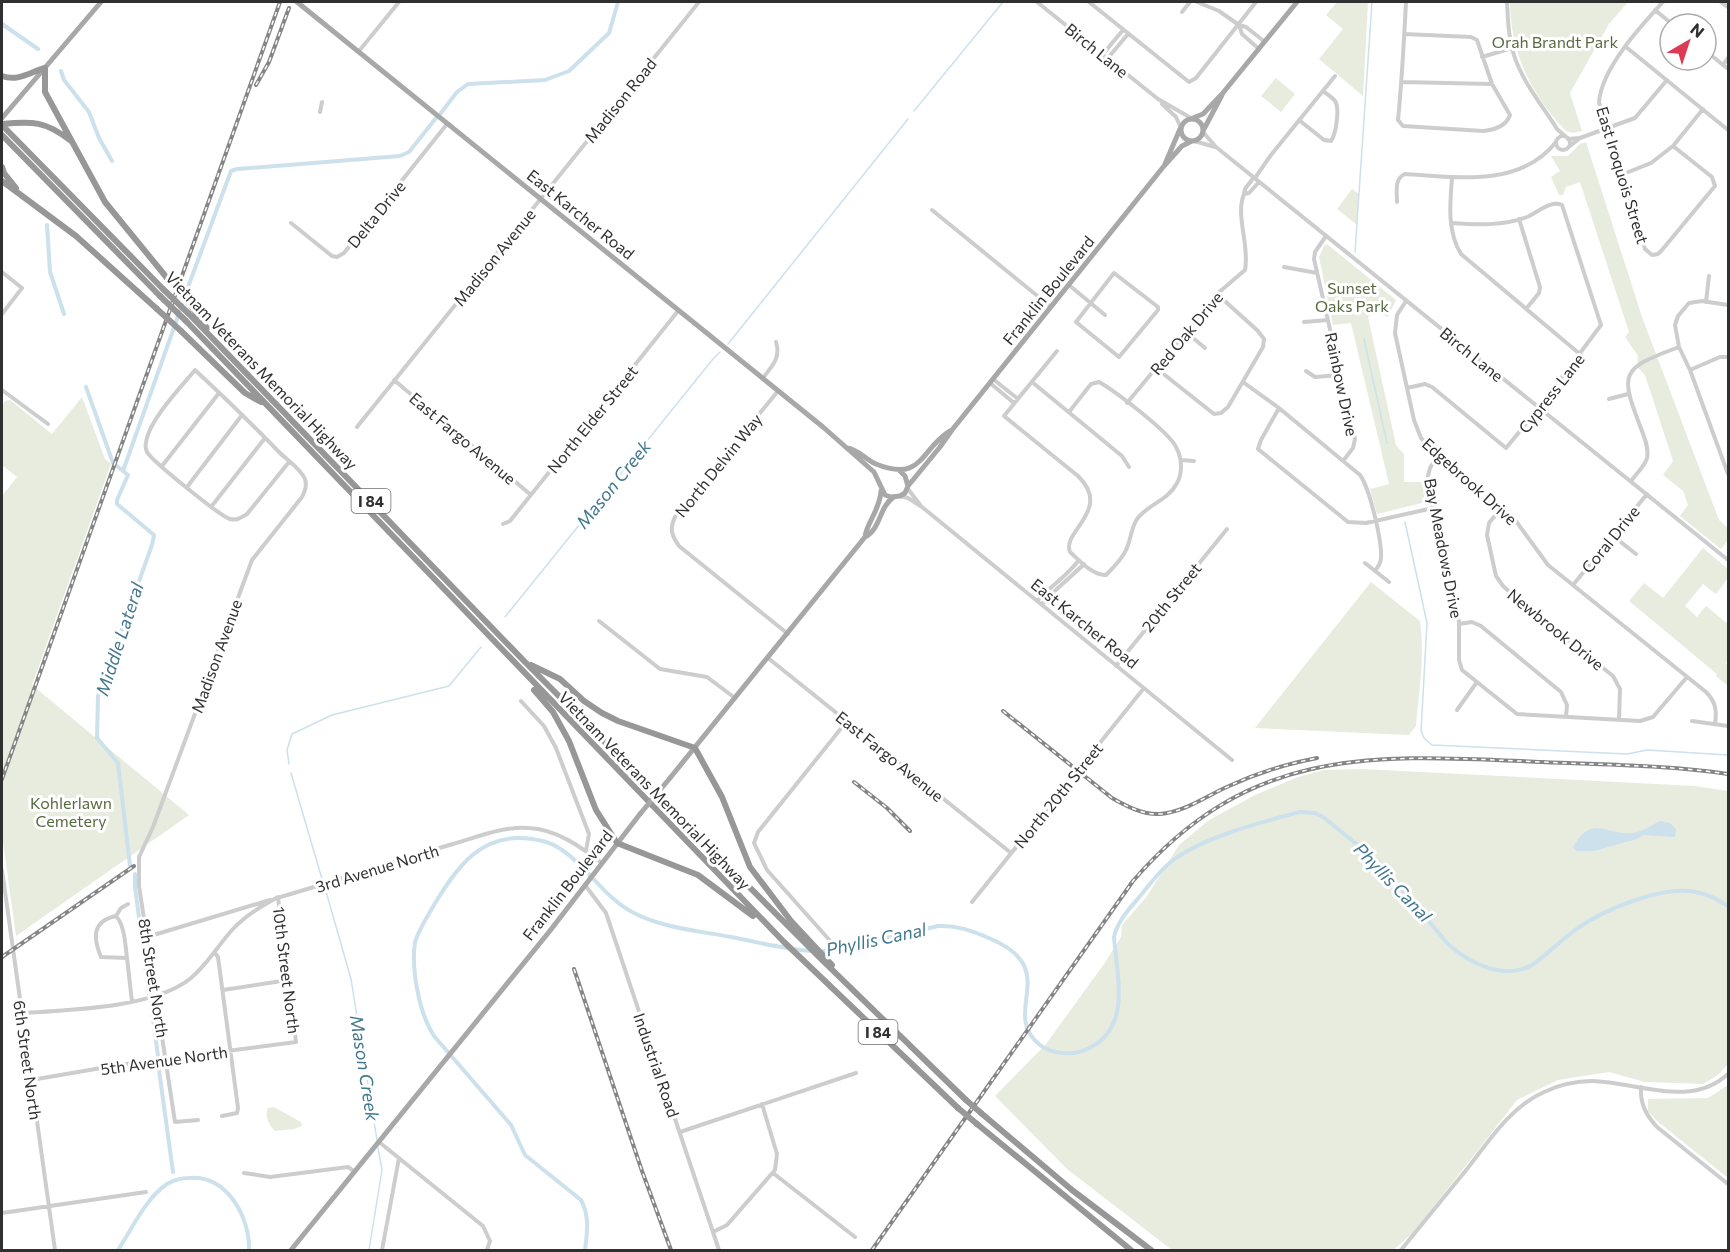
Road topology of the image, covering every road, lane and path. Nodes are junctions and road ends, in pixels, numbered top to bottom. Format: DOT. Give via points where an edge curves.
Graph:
graph roads {
  1 [pos="101,2"];
  2 [pos="297,2"];
  3 [pos="399,2"];
  4 [pos="699,2"];
  5 [pos="1037,2"];
  6 [pos="1089,2"];
  7 [pos="1190,2"];
  8 [pos="1197,2"];
  9 [pos="1256,2"];
  10 [pos="1297,2"];
  11 [pos="1406,2"];
  12 [pos="1507,2"];
  13 [pos="1663,2"];
  14 [pos="1721,2"];
  15 [pos="1728,8"];
  16 [pos="1655,10"];
  17 [pos="1182,12"];
  18 [pos="1658,12"];
  19 [pos="1239,25"];
  20 [pos="1123,30"];
  21 [pos="1128,34"];
  22 [pos="1404,34"];
  23 [pos="1265,42"];
  24 [pos="1626,47"];
  25 [pos="1259,48"];
  26 [pos="1512,48"];
  27 [pos="359,51"];
  28 [pos="1103,54"];
  29 [pos="1482,57"];
  30 [pos="1108,58"];
  31 [pos="1728,58"];
  32 [pos="1718,61"];
  33 [pos="1723,65"];
  34 [pos="45,68"];
  35 [pos="1728,69"];
  36 [pos="2,76"];
  37 [pos="1335,76"];
  38 [pos="1667,80"];
  39 [pos="1402,82"];
  40 [pos="1492,84"];
  41 [pos="1323,91"];
  42 [pos="1222,94"];
  43 [pos="1158,99"];
  44 [pos="322,102"];
  45 [pos="1703,109"];
  46 [pos="320,112"];
  47 [pos="2,118"];
  48 [pos="1192,118"];
  49 [pos="1299,120"];
  50 [pos="448,123"];
  51 [pos="2,125"];
  52 [pos="1180,127"];
  53 [pos="1557,129"];
  54 [pos="1606,129"];
  55 [pos="1728,130"];
  56 [pos="1203,132"];
  57 [pos="2,135"];
  58 [pos="1566,137"];
  59 [pos="1580,138"];
  60 [pos="71,141"];
  61 [pos="1193,141"];
  62 [pos="1556,141"];
  63 [pos="13,142"];
  64 [pos="1672,146"];
  65 [pos="1216,147"];
  66 [pos="1569,147"];
  67 [pos="1562,150"];
  68 [pos="1547,153"];
  69 [pos="2,166"];
  70 [pos="1164,166"];
  71 [pos="1621,175"];
  72 [pos="1452,178"];
  73 [pos="1256,179"];
  74 [pos="2,181"];
  75 [pos="541,199"];
  76 [pos="1397,202"];
  77 [pos="31,203"];
  78 [pos="932,210"];
  79 [pos="1519,219"];
  80 [pos="291,223"];
  81 [pos="1451,224"];
  82 [pos="1326,236"];
  83 [pos="1284,267"];
  84 [pos="2,272"];
  85 [pos="1317,273"];
  86 [pos="1709,276"];
  87 [pos="1069,285"];
  88 [pos="1217,294"];
  89 [pos="1406,301"];
  90 [pos="1090,302"];
  91 [pos="1706,302"];
  92 [pos="1728,305"];
  93 [pos="1051,307"];
  94 [pos="1526,309"];
  95 [pos="678,311"];
  96 [pos="2,314"];
  97 [pos="1105,315"];
  98 [pos="1328,320"];
  99 [pos="1304,322"];
  100 [pos="1186,332"];
  101 [pos="216,341"];
  102 [pos="776,342"];
  103 [pos="1679,347"];
  104 [pos="1205,348"];
  105 [pos="1057,351"];
  106 [pos="1581,354"];
  107 [pos="1728,357"];
  108 [pos="1156,368"];
  109 [pos="1690,370"];
  110 [pos="1306,371"];
  111 [pos="1340,375"];
  112 [pos="762,378"];
  113 [pos="394,381"];
  114 [pos="991,381"];
  115 [pos="1032,382"];
  116 [pos="1244,382"];
  117 [pos="1407,388"];
  118 [pos="2,390"];
  119 [pos="778,391"];
  120 [pos="219,393"];
  121 [pos="1628,394"];
  122 [pos="1609,399"];
  123 [pos="1016,401"];
  124 [pos="1127,403"];
  125 [pos="267,405"];
  126 [pos="1279,408"];
  127 [pos="1539,408"];
  128 [pos="1069,412"];
  129 [pos="242,415"];
  130 [pos="48,424"];
  131 [pos="357,427"];
  132 [pos="952,430"];
  133 [pos="265,438"];
  134 [pos="847,448"];
  135 [pos="1438,455"];
  136 [pos="1181,460"];
  137 [pos="1194,461"];
  138 [pos="1343,461"];
  139 [pos="289,462"];
  140 [pos="162,466"];
  141 [pos="1129,467"];
  142 [pos="895,470"];
  143 [pos="1728,474"];
  144 [pos="879,480"];
  145 [pos="1631,481"];
  146 [pos="187,487"];
  147 [pos="908,488"];
  148 [pos="881,490"];
  149 [pos="1647,494"];
  150 [pos="531,495"];
  151 [pos="897,497"];
  152 [pos="211,507"];
  153 [pos="922,507"];
  154 [pos="1502,507"];
  155 [pos="1433,508"];
  156 [pos="1375,521"];
  157 [pos="503,524"];
  158 [pos="1227,529"];
  159 [pos="1613,536"];
  160 [pos="866,537"];
  161 [pos="1636,554"];
  162 [pos="1079,560"];
  163 [pos="1728,560"];
  164 [pos="1365,563"];
  165 [pos="1084,564"];
  166 [pos="1375,571"];
  167 [pos="1389,582"];
  168 [pos="1573,585"];
  169 [pos="1039,603"];
  170 [pos="599,621"];
  171 [pos="1459,624"];
  172 [pos="480,628"];
  173 [pos="788,634"];
  174 [pos="768,658"];
  175 [pos="525,662"];
  176 [pos="1116,666"];
  177 [pos="1687,677"];
  178 [pos="1477,682"];
  179 [pos="1144,688"];
  180 [pos="736,698"];
  181 [pos="521,700"];
  182 [pos="1457,710"];
  183 [pos="1566,717"];
  184 [pos="1619,720"];
  185 [pos="847,721"];
  186 [pos="1692,721"];
  187 [pos="1715,724"];
  188 [pos="1728,726"];
  189 [pos="695,748"];
  190 [pos="1232,760"];
  191 [pos="149,836"];
  192 [pos="617,843"];
  193 [pos="586,851"];
  194 [pos="1011,853"];
  195 [pos="602,863"];
  196 [pos="2,870"];
  197 [pos="587,882"];
  198 [pos="278,897"];
  199 [pos="972,902"];
  200 [pos="128,904"];
  201 [pos="116,916"];
  202 [pos="147,937"];
  203 [pos="784,942"];
  204 [pos="808,943"];
  205 [pos="215,953"];
  206 [pos="841,953"];
  207 [pos="127,958"];
  208 [pos="288,980"];
  209 [pos="223,990"];
  210 [pos="157,997"];
  211 [pos="132,1002"];
  212 [pos="22,1013"];
  213 [pos="296,1042"];
  214 [pos="232,1051"];
  215 [pos="166,1059"];
  216 [pos="856,1073"];
  217 [pos="1728,1074"];
  218 [pos="31,1080"];
  219 [pos="1641,1087"];
  220 [pos="762,1104"];
  221 [pos="222,1116"];
  222 [pos="198,1120"];
  223 [pos="680,1132"];
  224 [pos="379,1142"];
  225 [pos="399,1158"];
  226 [pos="355,1172"];
  227 [pos="244,1173"];
  228 [pos="773,1173"];
  229 [pos="1728,1184"];
  230 [pos="146,1192"];
  231 [pos="49,1207"];
  232 [pos="2,1213"];
  233 [pos="713,1232"];
  234 [pos="855,1238"];
  235 [pos="55,1251"];
  236 [pos="291,1251"];
  237 [pos="382,1251"];
  238 [pos="487,1251"];
  239 [pos="719,1251"];
  240 [pos="1131,1251"];
  241 [pos="1151,1251"];
  242 [pos="1401,1251"];
  1 -- 34 [label="main road"];
  2 -- 27 [label="main road, East Karcher Road"];
  3 -- 27 [label="street"];
  4 -- 75 [label="street, Madison Road"];
  5 -- 28 [label="street, Birch Lane"];
  6 -- 20 [label="street"];
  7 -- 17 [label="street"];
  8 -- 19 [label="street"];
  9 -- 19 [label="street"];
  10 -- 23 [label="main road"];
  11 -- 22 [label="street"];
  12 -- 26 [label="street"];
  13 -- 16 [label="street"];
  14 -- 15 [label="street"];
  16 -- 18 [label="street"];
  16 -- 24 [label="street"];
  19 -- 21 [label="street" via="1189,82"];
  19 -- 23 [label="street"];
  19 -- 25 [label="street" via="1242,34"];
  20 -- 21 [label="street"];
  20 -- 28 [label="street"];
  21 -- 30 [label="street"];
  22 -- 29 [label="street" via="1471,37 1477,40"];
  22 -- 39 [label="street"];
  23 -- 25 [label="main road"];
  24 -- 38 [label="street"];
  24 -- 54 [label="street, East Iroquois Street" via="1600,92"];
  25 -- 42 [label="main road"];
  26 -- 29 [label="street"];
  26 -- 53 [label="street" via="1528,84"];
  27 -- 50 [label="main road, East Karcher Road"];
  28 -- 30 [label="street, Birch Lane"];
  29 -- 40 [label="street"];
  30 -- 43 [label="street, Birch Lane"];
  31 -- 33 [label="street"];
  32 -- 33 [label="street"];
  33 -- 35 [label="street"];
  34 -- 36 [label="highway" via="15,79"];
  34 -- 47 [label="main road"];
  34 -- 60 [label="highway" via="45,92"];
  37 -- 41 [label="street, Red Oak Drive"];
  38 -- 45 [label="street"];
  38 -- 54 [label="street" via="1635,118"];
  39 -- 40 [label="street"];
  39 -- 40 [label="street" via="1398,120 1402,126 1483,132 1505,124 1509,118"];
  41 -- 49 [label="street, Red Oak Drive"];
  41 -- 49 [label="street" via="1337,105 1331,141 1324,140"];
  42 -- 48 [label="main road" via="1203,114"];
  42 -- 56 [label="main road"];
  43 -- 48 [label="street, Birch Lane"];
  43 -- 52 [label="street, Birch Lane" via="1176,117"];
  44 -- 46 [label="street"];
  45 -- 55 [label="street"];
  45 -- 64 [label="street"];
  48 -- 52 [label="main road"];
  48 -- 56 [label="main road" via="1200,122"];
  49 -- 73 [label="street, Red Oak Drive"];
  50 -- 75 [label="main road, East Karcher Road"];
  50 -- 80 [label="street, Delta Drive" via="344,254 332,256"];
  51 -- 60 [label="highway" via="45,124"];
  51 -- 63 [label="highway, Vietnam Veterans Memorial Highway / I 84"];
  52 -- 61 [label="main road" via="1183,137"];
  52 -- 70 [label="main road, Franklin Boulevard"];
  53 -- 58 [label="street"];
  53 -- 62 [label="street"];
  54 -- 59 [label="street"];
  54 -- 71 [label="street, East Iroquois Street"];
  56 -- 61 [label="main road"];
  56 -- 65 [label="street, Birch Lane"];
  57 -- 63 [label="highway, Vietnam Veterans Memorial Highway / I 84"];
  58 -- 59 [label="street"];
  58 -- 62 [label="street"];
  58 -- 66 [label="street"];
  59 -- 66 [label="street"];
  60 -- 101 [label="highway, bridge" via="105,202"];
  61 -- 65 [label="street, Birch Lane"];
  61 -- 70 [label="main road, Franklin Boulevard" via="1182,146"];
  62 -- 67 [label="street" via="1556,147"];
  62 -- 68 [label="street"];
  63 -- 101 [label="highway, Vietnam Veterans Memorial Highway / I 84, bridge"];
  63 -- 125 [label="highway, Vietnam Veterans Memorial Highway / I 84, bridge"];
  64 -- 71 [label="street" via="1651,163"];
  64 -- 71 [label="street, East Iroquois Street" via="1712,177 1714,186 1658,254 1652,255 1645,249"];
  65 -- 73 [label="street, Birch Lane"];
  66 -- 67 [label="street"];
  67 -- 68 [label="street"];
  68 -- 72 [label="street" via="1504,174"];
  69 -- 77 [label="highway"];
  70 -- 87 [label="main road, Franklin Boulevard"];
  72 -- 76 [label="street" via="1402,175"];
  72 -- 81 [label="street"];
  73 -- 82 [label="street, Birch Lane"];
  73 -- 88 [label="street, Red Oak Drive" via="1245,189 1241,205 1245,270"];
  74 -- 77 [label="highway"];
  75 -- 95 [label="main road, East Karcher Road"];
  75 -- 113 [label="street, Madison Avenue"];
  77 -- 125 [label="highway, bridge" via="104,259 245,393"];
  78 -- 93 [label="street"];
  79 -- 81 [label="street" via="1495,224"];
  79 -- 94 [label="street" via="1540,287"];
  79 -- 106 [label="street, Cypress Lane" via="1553,204 1564,208 1601,326"];
  81 -- 94 [label="street" via="1461,254"];
  82 -- 85 [label="street, Rainbow Drive" via="1315,252"];
  82 -- 89 [label="street, Birch Lane"];
  83 -- 85 [label="street"];
  84 -- 96 [label="street" via="22,288"];
  85 -- 98 [label="street, Rainbow Drive"];
  86 -- 91 [label="street"];
  87 -- 90 [label="street"];
  87 -- 93 [label="main road, Franklin Boulevard"];
  88 -- 100 [label="street, Red Oak Drive"];
  88 -- 116 [label="street" via="1263,339 1263,347"];
  89 -- 117 [label="street, Edgebrook Drive" via="1397,315 1395,333"];
  89 -- 127 [label="street, Birch Lane"];
  90 -- 90 [label="street" via="1114,273 1158,310 1119,357 1077,324 1077,318"];
  90 -- 97 [label="street"];
  91 -- 92 [label="street"];
  91 -- 103 [label="street" via="1689,303 1678,316 1675,324"];
  93 -- 114 [label="main road, Franklin Boulevard"];
  94 -- 106 [label="street"];
  95 -- 112 [label="main road, East Karcher Road"];
  95 -- 150 [label="street, North Elder Street"];
  98 -- 99 [label="street"];
  98 -- 111 [label="street, Rainbow Drive"];
  100 -- 104 [label="street"];
  100 -- 108 [label="street, Red Oak Drive"];
  101 -- 175 [label="highway, Vietnam Veterans Memorial Highway / I 84"];
  102 -- 112 [label="street" via="778,356"];
  103 -- 109 [label="street"];
  103 -- 121 [label="street" via="1636,365 1629,378"];
  105 -- 115 [label="street"];
  106 -- 127 [label="street, Cypress Lane"];
  107 -- 109 [label="street"];
  108 -- 116 [label="street" via="1214,414 1228,407"];
  108 -- 124 [label="street, Red Oak Drive"];
  109 -- 143 [label="street"];
  110 -- 111 [label="street" via="1315,377"];
  111 -- 138 [label="street, Rainbow Drive" via="1355,439"];
  112 -- 119 [label="main road, East Karcher Road"];
  113 -- 131 [label="street, Madison Avenue"];
  113 -- 150 [label="street, East Fargo Avenue"];
  114 -- 123 [label="street"];
  114 -- 132 [label="main road, Franklin Boulevard"];
  115 -- 123 [label="street"];
  115 -- 128 [label="street"];
  116 -- 126 [label="street"];
  117 -- 127 [label="street, Cypress Lane" via="1425,384 1432,387 1506,448"];
  117 -- 135 [label="street, Edgebrook Drive" via="1418,432"];
  118 -- 130 [label="street"];
  119 -- 134 [label="main road, East Karcher Road"];
  119 -- 173 [label="street, North Delvin Way" via="675,517 671,531 679,546"];
  120 -- 129 [label="street"];
  120 -- 140 [label="street"];
  120 -- 140 [label="street" via="195,370 152,425 147,438 147,452"];
  121 -- 122 [label="street"];
  121 -- 145 [label="street" via="1648,455"];
  123 -- 162 [label="street" via="1004,416 1088,487 1086,516 1068,545"];
  124 -- 128 [label="street" via="1097,382 1091,384"];
  124 -- 136 [label="street" via="1172,439"];
  125 -- 172 [label="highway, Vietnam Veterans Memorial Highway / I 84"];
  126 -- 138 [label="street"];
  126 -- 156 [label="street" via="1258,449 1348,522"];
  127 -- 145 [label="street, Birch Lane"];
  128 -- 141 [label="street" via="1122,456"];
  129 -- 133 [label="street"];
  129 -- 146 [label="street"];
  132 -- 142 [label="main road, Franklin Boulevard" via="917,464"];
  132 -- 147 [label="main road, Franklin Boulevard"];
  133 -- 139 [label="street"];
  133 -- 152 [label="street"];
  134 -- 142 [label="main road"];
  134 -- 144 [label="main road"];
  135 -- 154 [label="street, Edgebrook Drive"];
  135 -- 155 [label="street, Bay Meadows Drive" via="1428,474"];
  136 -- 137 [label="street"];
  136 -- 165 [label="street" via="1177,483 1167,496 1137,518 1127,549 1110,571 1101,576"];
  138 -- 156 [label="street" via="1363,480"];
  139 -- 152 [label="street" via="239,519 232,520"];
  139 -- 191 [label="street, Madison Avenue" via="304,478 306,488 252,560"];
  140 -- 146 [label="street"];
  142 -- 144 [label="main road" via="882,474"];
  142 -- 147 [label="main road" via="906,476"];
  144 -- 148 [label="main road"];
  145 -- 149 [label="street, Birch Lane"];
  146 -- 152 [label="street"];
  147 -- 151 [label="main road"];
  147 -- 153 [label="street"];
  148 -- 151 [label="main road"];
  148 -- 160 [label="main road, Franklin Boulevard"];
  149 -- 159 [label="street, Coral Drive"];
  149 -- 163 [label="street, Birch Lane"];
  150 -- 157 [label="street, North Elder Street"];
  151 -- 153 [label="street" via="908,498"];
  151 -- 160 [label="main road, Franklin Boulevard" via="887,502"];
  153 -- 169 [label="street, East Karcher Road"];
  154 -- 168 [label="street, Edgebrook Drive" via="1548,565"];
  154 -- 184 [label="street, Newbrook Drive" via="1487,528 1496,576 1503,586 1613,676 1620,689"];
  155 -- 156 [label="street"];
  155 -- 171 [label="street, Bay Meadows Drive"];
  156 -- 166 [label="street" via="1382,560"];
  158 -- 176 [label="street, 20th Street"];
  159 -- 161 [label="street"];
  159 -- 168 [label="street, Coral Drive"];
  160 -- 173 [label="main road, Franklin Boulevard"];
  162 -- 165 [label="street"];
  162 -- 169 [label="street"];
  164 -- 166 [label="street"];
  165 -- 169 [label="street"];
  166 -- 167 [label="street"];
  168 -- 177 [label="street, Edgebrook Drive"];
  169 -- 176 [label="street, East Karcher Road"];
  170 -- 180 [label="street" via="660,669 707,677"];
  171 -- 178 [label="street, Bay Meadows Drive" via="1460,666"];
  171 -- 183 [label="street" via="1472,622 1481,626 1561,692 1567,705"];
  172 -- 192 [label="highway" via="553,712 596,810"];
  172 -- 203 [label="highway, Vietnam Veterans Memorial Highway / I 84"];
  173 -- 174 [label="main road, Franklin Boulevard"];
  174 -- 180 [label="main road, Franklin Boulevard"];
  174 -- 185 [label="street, East Fargo Avenue"];
  175 -- 189 [label="highway" via="560,679 602,713"];
  175 -- 204 [label="highway, Vietnam Veterans Memorial Highway / I 84"];
  176 -- 179 [label="street, East Karcher Road"];
  177 -- 184 [label="street, Bay Meadows Drive" via="1653,717"];
  177 -- 187 [label="street, Edgebrook Drive" via="1714,701"];
  178 -- 182 [label="street"];
  178 -- 183 [label="street, Bay Meadows Drive" via="1517,714"];
  179 -- 190 [label="street, East Karcher Road"];
  179 -- 194 [label="street, North 20th Street"];
  180 -- 189 [label="main road, Franklin Boulevard"];
  181 -- 193 [label="street" via="544,726 556,748 589,834"];
  183 -- 184 [label="street, Bay Meadows Drive"];
  185 -- 194 [label="street, East Fargo Avenue"];
  185 -- 206 [label="street" via="755,836 754,847 767,870"];
  186 -- 187 [label="street"];
  187 -- 188 [label="street"];
  189 -- 192 [label="main road, Franklin Boulevard, bridge"];
  189 -- 204 [label="highway" via="722,797 750,867"];
  191 -- 202 [label="street, 8th Street North" via="138,862"];
  192 -- 195 [label="main road, Franklin Boulevard"];
  192 -- 203 [label="highway" via="698,876"];
  193 -- 195 [label="street, 3rd Avenue North"];
  193 -- 198 [label="street, 3rd Avenue North" via="558,835 516,828"];
  194 -- 199 [label="street, North 20th Street"];
  195 -- 197 [label="main road, Franklin Boulevard"];
  196 -- 212 [label="street, 6th Street North"];
  197 -- 223 [label="street, Industrial Road" via="606,913"];
  197 -- 224 [label="main road, Franklin Boulevard"];
  198 -- 202 [label="street, 3rd Avenue North"];
  198 -- 205 [label="street" via="240,922"];
  198 -- 208 [label="street, 10th Street North"];
  200 -- 201 [label="street"];
  201 -- 207 [label="street"];
  201 -- 207 [label="street" via="102,921 96,930 96,945 101,957"];
  202 -- 210 [label="street, 8th Street North"];
  203 -- 240 [label="highway, Vietnam Veterans Memorial Highway / I 84, bridge" via="958,1108"];
  204 -- 241 [label="highway, I 84, bridge" via="966,1100"];
  205 -- 209 [label="street"];
  205 -- 210 [label="street" via="188,981"];
  207 -- 211 [label="street"];
  208 -- 209 [label="street"];
  208 -- 213 [label="street, 10th Street North"];
  209 -- 214 [label="street"];
  210 -- 211 [label="street"];
  210 -- 215 [label="street, 8th Street North"];
  211 -- 212 [label="street"];
  212 -- 218 [label="street, 6th Street North"];
  213 -- 214 [label="street, 5th Avenue North"];
  214 -- 215 [label="street, 5th Avenue North"];
  214 -- 221 [label="street" via="238,1108 237,1113"];
  215 -- 218 [label="street, 5th Avenue North"];
  215 -- 222 [label="street, 8th Street North" via="175,1122"];
  216 -- 220 [label="street"];
  217 -- 219 [label="street" via="1706,1088 1689,1092"];
  218 -- 231 [label="street, 6th Street North"];
  219 -- 229 [label="street" via="1647,1117"];
  219 -- 242 [label="street" via="1584,1082 1554,1088 1531,1099 1508,1118"];
  220 -- 223 [label="street"];
  220 -- 228 [label="street" via="777,1154"];
  223 -- 233 [label="street, Industrial Road"];
  224 -- 225 [label="street"];
  224 -- 226 [label="main road, Franklin Boulevard"];
  225 -- 237 [label="street"];
  225 -- 238 [label="street" via="483,1226 490,1241"];
  226 -- 227 [label="street" via="348,1167 270,1177"];
  226 -- 236 [label="main road, Franklin Boulevard"];
  228 -- 233 [label="street" via="727,1225"];
  228 -- 234 [label="street"];
  230 -- 231 [label="street"];
  231 -- 232 [label="street"];
  231 -- 235 [label="street, 6th Street North"];
  233 -- 239 [label="street, Industrial Road"];
}
